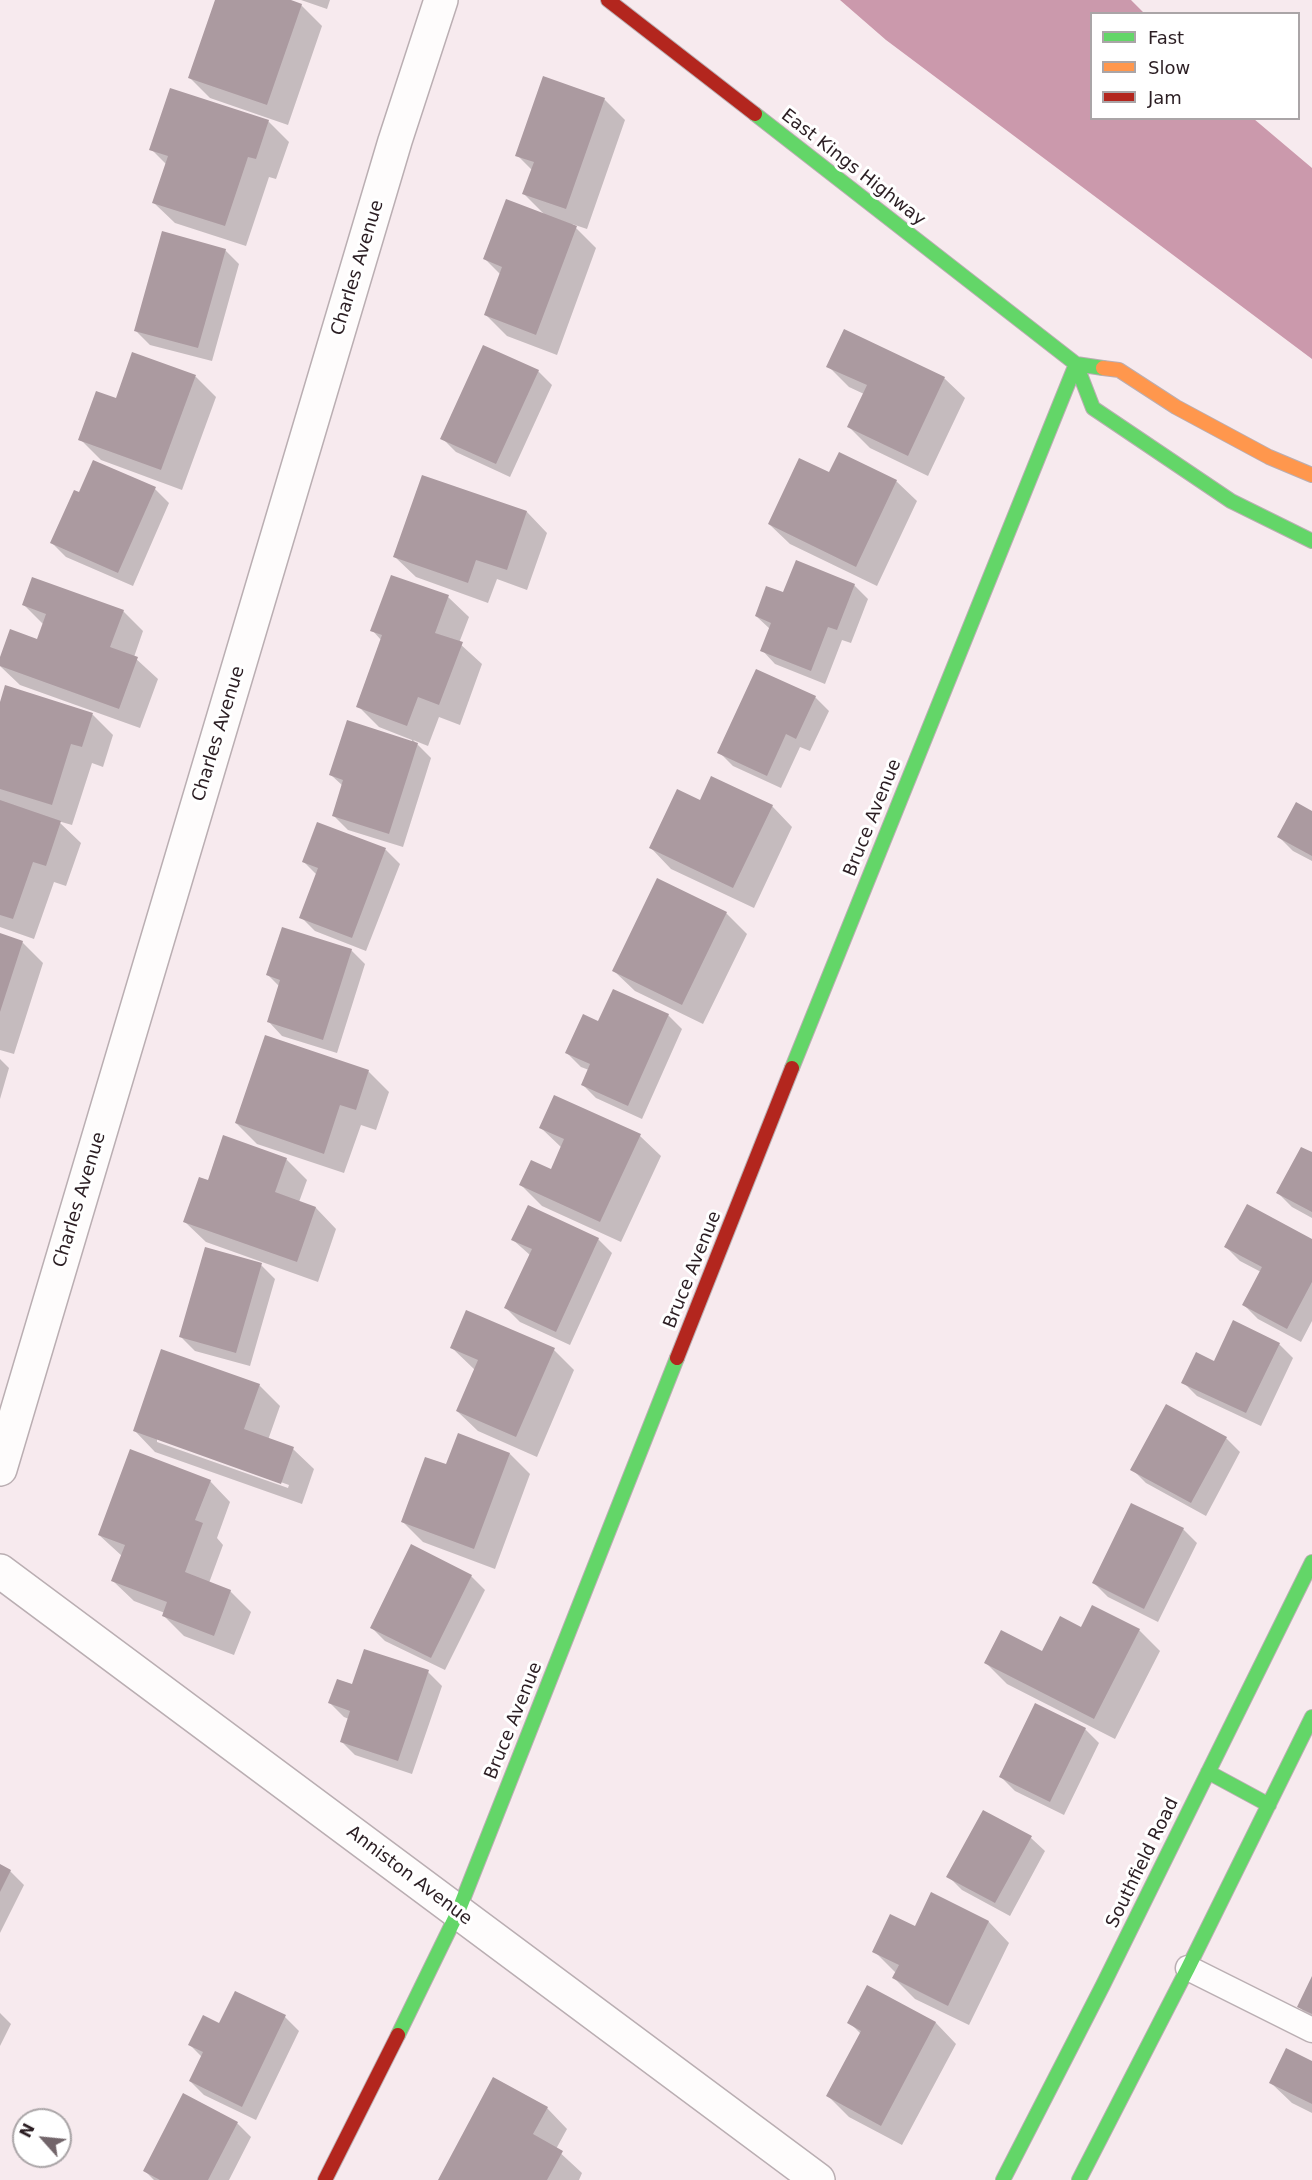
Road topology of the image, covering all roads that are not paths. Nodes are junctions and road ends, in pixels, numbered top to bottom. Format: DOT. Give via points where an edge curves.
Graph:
graph roads {
  1 [pos="441,0"];
  2 [pos="608,0"];
  3 [pos="1076,364"];
  4 [pos="1312,476"];
  5 [pos="1312,541"];
  6 [pos="0,1469"];
  7 [pos="1312,1562"];
  8 [pos="0,1571"];
  9 [pos="1312,1717"];
  10 [pos="1208,1772"];
  11 [pos="1269,1805"];
  12 [pos="458,1912"];
  13 [pos="1188,1968"];
  14 [pos="1312,2030"];
  15 [pos="326,2180"];
  16 [pos="818,2180"];
  17 [pos="1003,2180"];
  18 [pos="1079,2180"];
  1 -- 6 [label="street, Charles Avenue" via="395,141"];
  2 -- 3 [label="main road, East Kings Highway"];
  3 -- 4 [label="main road, East Kings Highway" via="1119,370 1269,458"];
  3 -- 5 [label="main road" via="1093,408 1231,501"];
  3 -- 12 [label="main road, Bruce Avenue"];
  7 -- 10 [label="main road, Southfield Road"];
  8 -- 12 [label="street, Anniston Avenue"];
  9 -- 11 [label="main road"];
  10 -- 11 [label="main road"];
  10 -- 17 [label="main road, Southfield Road"];
  11 -- 13 [label="main road"];
  12 -- 15 [label="main road, Bruce Avenue"];
  12 -- 16 [label="street, Anniston Avenue"];
  13 -- 14 [label="lane"];
  13 -- 18 [label="main road"];
}
